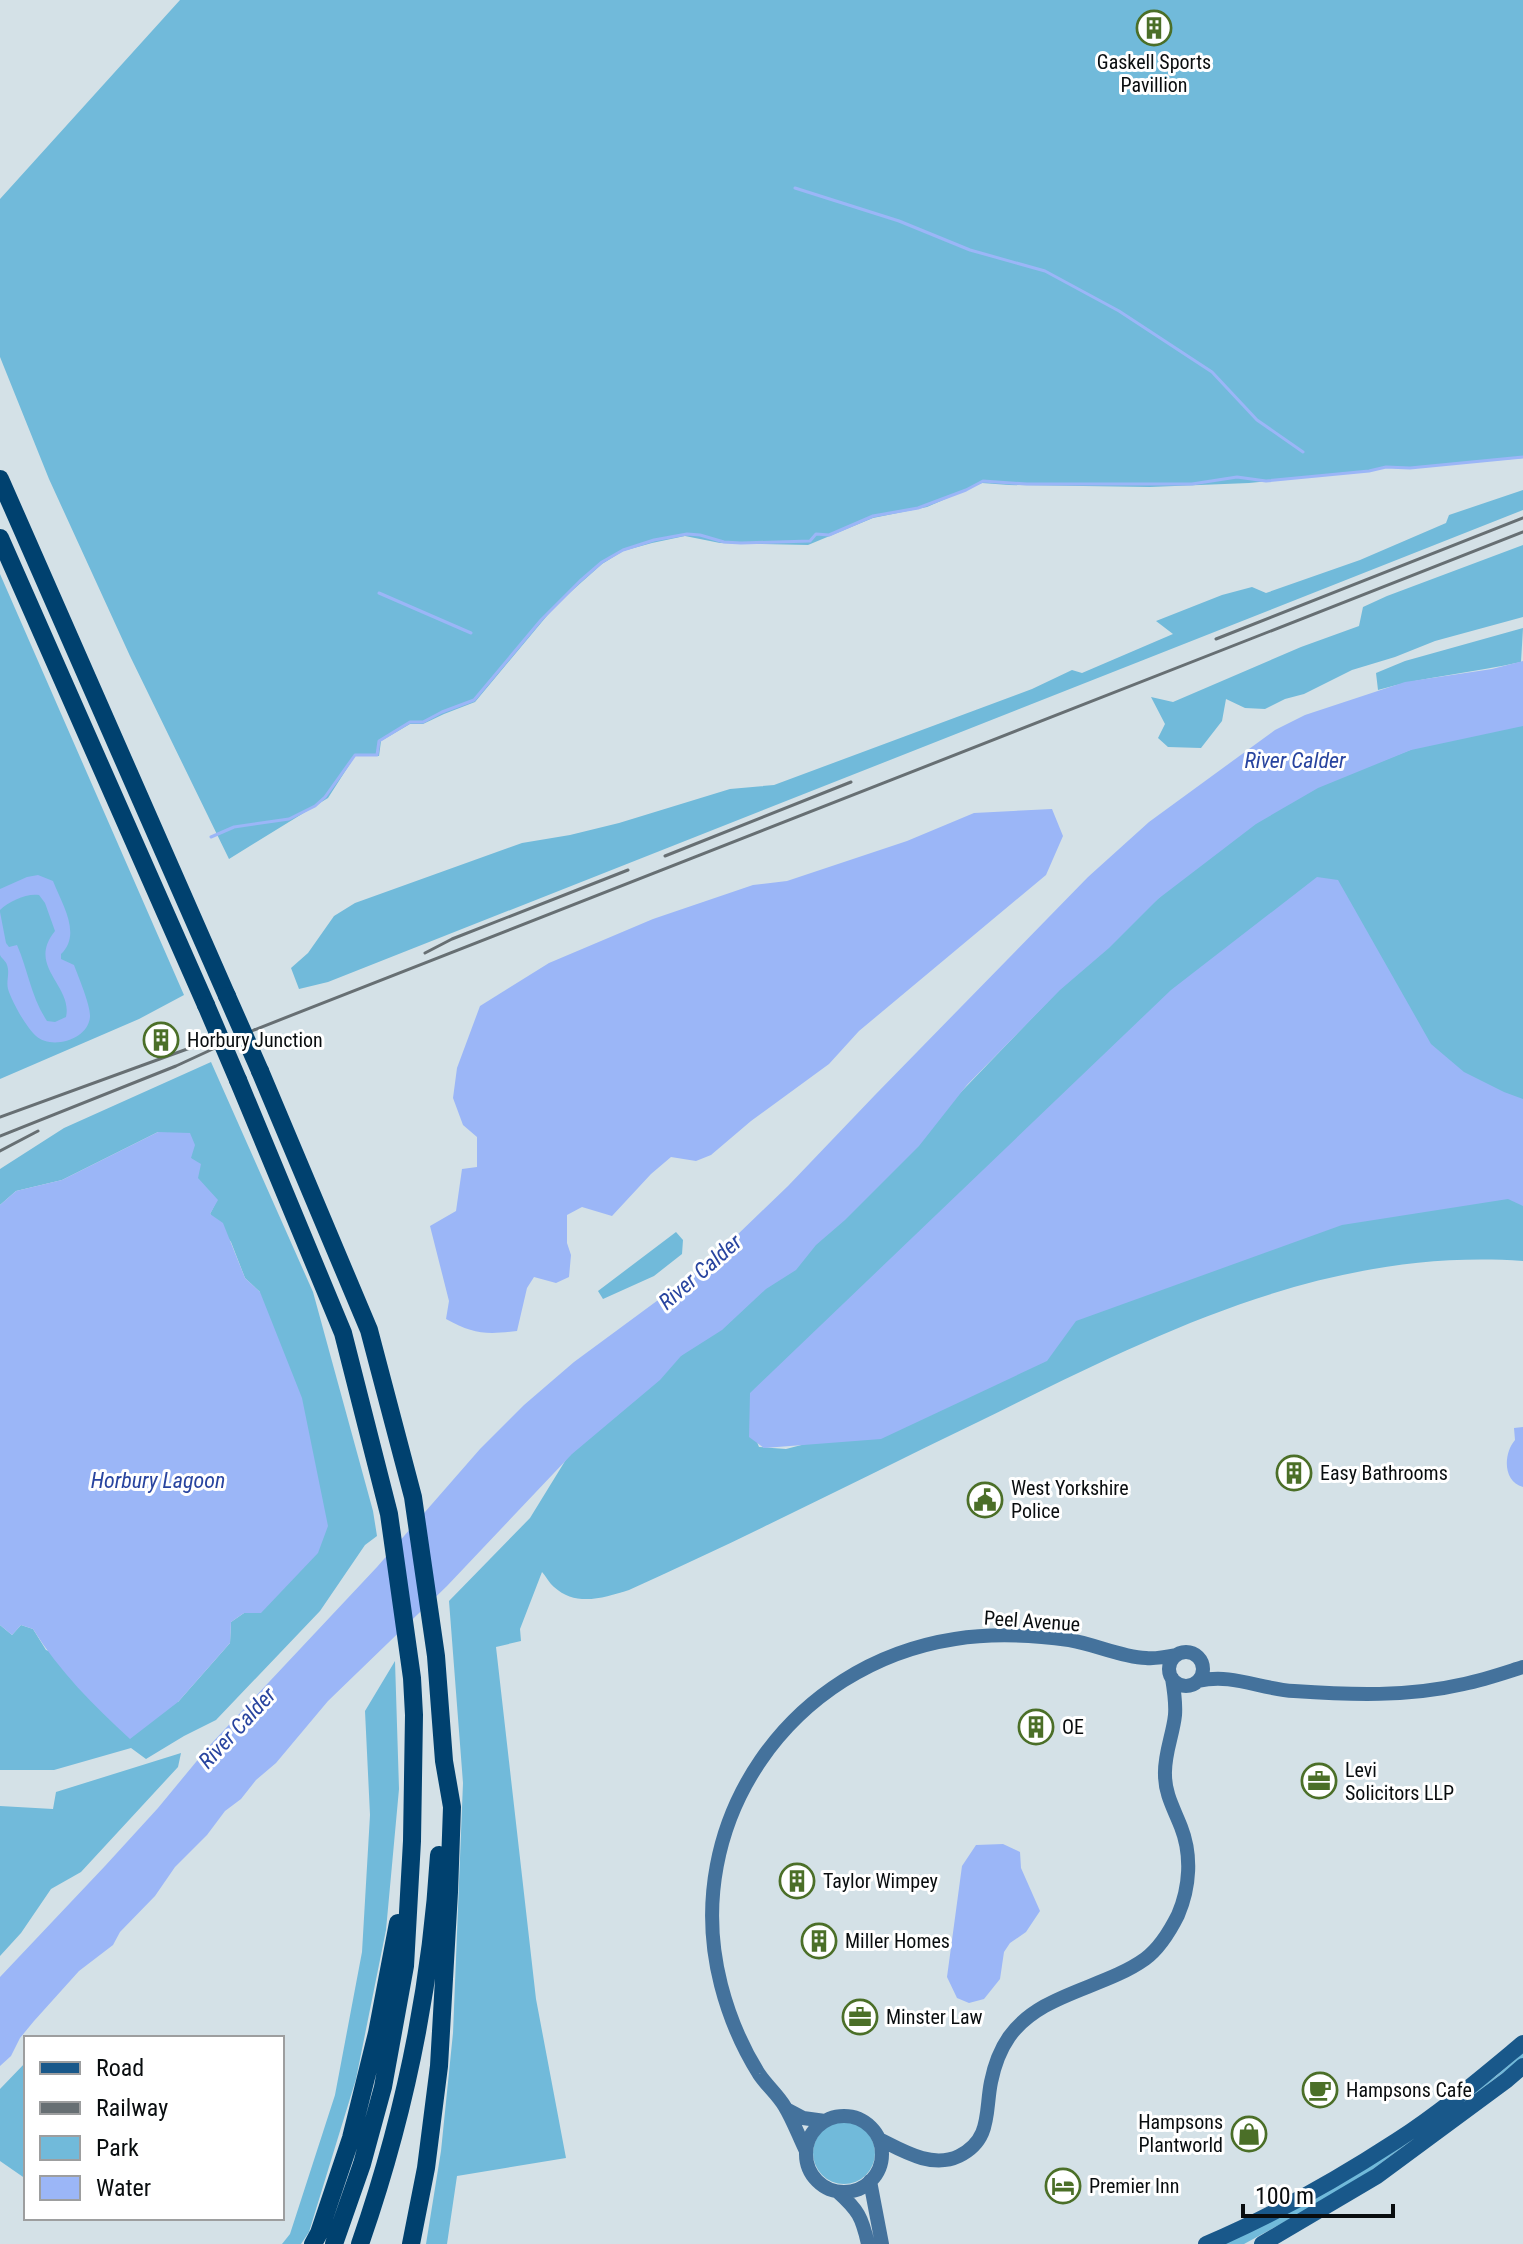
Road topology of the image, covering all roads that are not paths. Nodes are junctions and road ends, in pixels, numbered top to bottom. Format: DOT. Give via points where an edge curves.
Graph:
graph roads {
  1 [pos="0,479"];
  2 [pos="0,538"];
  3 [pos="1176,1655"];
  4 [pos="1141,1658"];
  5 [pos="1199,1659"];
  6 [pos="1523,1667"];
  7 [pos="1170,1675"];
  8 [pos="1226,1678"];
  9 [pos="1195,1683"];
  10 [pos="1175,1714"];
  11 [pos="444,1761"];
  12 [pos="412,1841"];
  13 [pos="1523,2043"];
  14 [pos="1523,2066"];
  15 [pos="786,2109"];
  16 [pos="825,2121"];
  17 [pos="879,2139"];
  18 [pos="806,2151"];
  19 [pos="909,2154"];
  20 [pos="880,2165"];
  21 [pos="870,2181"];
  22 [pos="838,2192"];
  23 [pos="313,2244"];
  24 [pos="334,2244"];
  25 [pos="360,2244"];
  26 [pos="411,2244"];
  27 [pos="868,2244"];
  28 [pos="882,2244"];
  29 [pos="1206,2244"];
  30 [pos="1262,2244"];
  1 -- 11 [label="highway, bridge" via="369,1330 413,1497 436,1656"];
  2 -- 12 [label="highway, bridge" via="206,1005 343,1333 389,1514 412,1678"];
  3 -- 4 [label="street, Peel Avenue"];
  3 -- 5 [label="street, Peel Avenue" via="1187,1652"];
  3 -- 7 [label="street"];
  4 -- 7 [label="street, Peel Avenue"];
  4 -- 15 [label="street, Peel Avenue" via="1071,1640 1014,1636 956,1638 914,1647 851,1676 777,1736 746,1782 728,1826 716,1868 712,1921 717,1968 734,2024 761,2076"];
  5 -- 8 [label="street, Peel Avenue"];
  5 -- 9 [label="street" via="1203,1672"];
  6 -- 8 [label="street, Peel Avenue" via="1465,1684 1380,1694 1285,1690"];
  7 -- 9 [label="street, Peel Avenue" via="1179,1685"];
  7 -- 10 [label="street"];
  8 -- 9 [label="street, Peel Avenue"];
  9 -- 10 [label="street"];
  10 -- 19 [label="street" via="1166,1753 1166,1792 1189,1861 1185,1896 1159,1947 1021,2023 999,2055 985,2130 971,2149 941,2160"];
  11 -- 25 [label="highway" via="428,1968 406,2092"];
  11 -- 26 [label="highway" via="452,1807 441,2037"];
  12 -- 23 [label="highway" via="377,2033 351,2138"];
  12 -- 24 [label="highway" via="405,1966 383,2087"];
  13 -- 29 [label="main road" via="1398,2140 1316,2190"];
  14 -- 30 [label="main road" via="1377,2176"];
  15 -- 16 [label="street"];
  15 -- 18 [label="street, Peel Avenue"];
  16 -- 17 [label="street" via="856,2118"];
  16 -- 18 [label="street" via="811,2133"];
  17 -- 19 [label="street"];
  17 -- 20 [label="street"];
  18 -- 22 [label="street" via="812,2175"];
  19 -- 20 [label="street"];
  20 -- 21 [label="street"];
  21 -- 22 [label="street"];
  21 -- 28 [label="street"];
  22 -- 27 [label="street" via="855,2206"];
}
